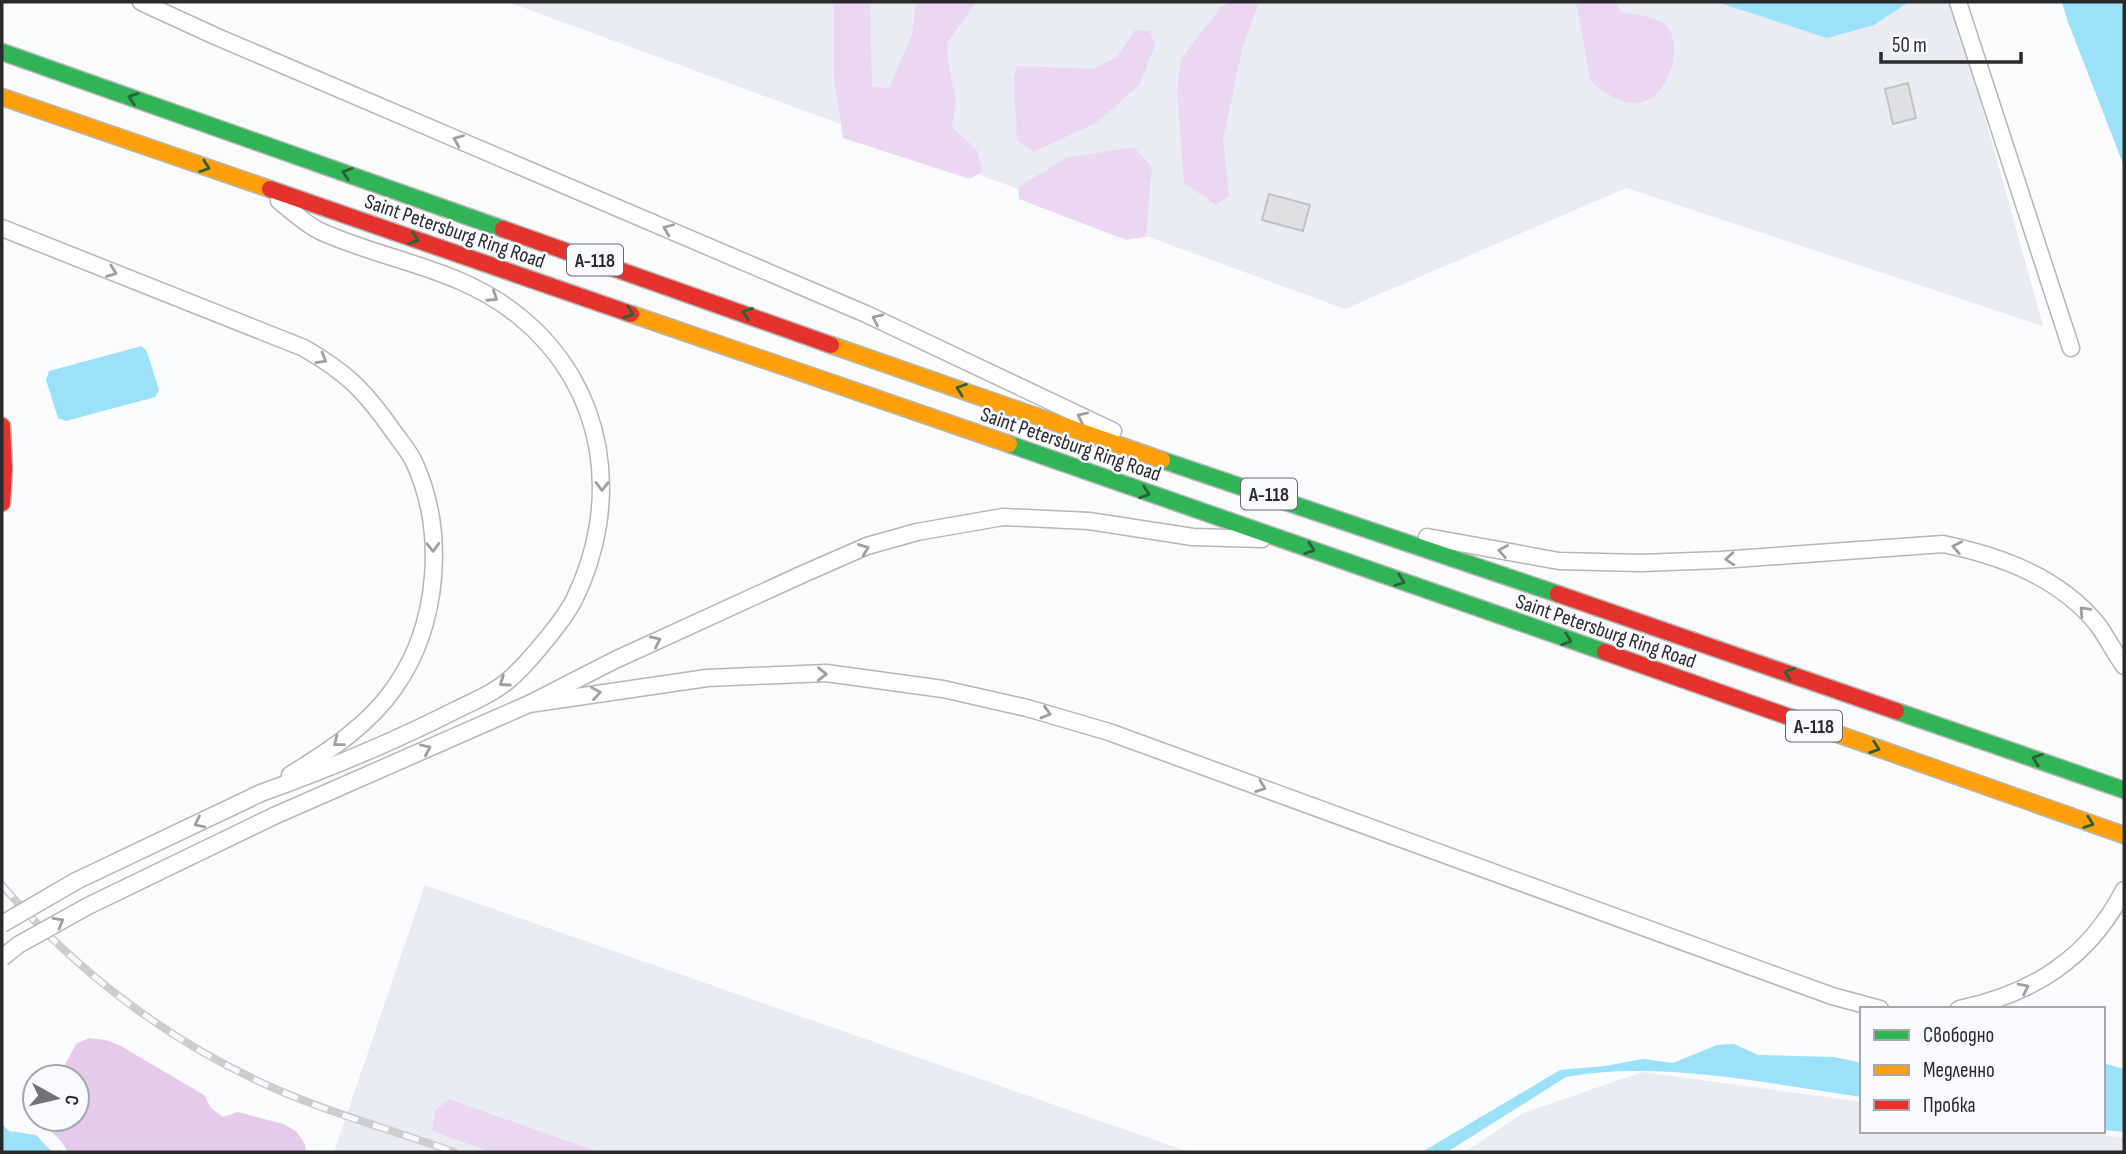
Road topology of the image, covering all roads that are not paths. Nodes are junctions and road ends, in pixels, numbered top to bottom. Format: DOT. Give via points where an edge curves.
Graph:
graph roads {
  1 [pos="141,2"];
  2 [pos="1958,2"];
  3 [pos="2,52"];
  4 [pos="2,97"];
  5 [pos="257,185"];
  6 [pos="2,229"];
  7 [pos="2071,348"];
  8 [pos="2,426"];
  9 [pos="1188,467"];
  10 [pos="2,503"];
  11 [pos="1350,522"];
  12 [pos="1285,540"];
  13 [pos="2124,666"];
  14 [pos="529,704"];
  15 [pos="2124,790"];
  16 [pos="261,793"];
  17 [pos="2124,835"];
  18 [pos="2124,890"];
  19 [pos="2,924"];
  20 [pos="2,958"];
  21 [pos="1871,1007"];
  22 [pos="1969,1007"];
  9 -- 1 [label="street, one-way" via="866,314"];
  2 -- 7 [label="street"];
  9 -- 3 [label="main road, Saint Petersburg Ring Road / А-118, one-way"];
  4 -- 5 [label="main road, Saint Petersburg Ring Road / А-118, one-way"];
  5 -- 12 [label="main road, Saint Petersburg Ring Road / А-118, one-way"];
  5 -- 16 [label="street, one-way" via="320,232 490,294 522,318 559,354 583,394 602,476 601,516 573,602 510,680 415,731"];
  6 -- 16 [label="street, one-way" via="304,348 336,367 365,393 413,460 428,503 434,547 432,595 419,640 397,685 373,715 321,756"];
  8 -- 10 [label="main road"];
  9 -- 11 [label="main road, Saint Petersburg Ring Road / А-118"];
  13 -- 11 [label="street, one-way" via="2098,626 2049,582 1978,551 1943,544 1721,560 1559,561"];
  15 -- 11 [label="main road, Saint Petersburg Ring Road / А-118, one-way"];
  14 -- 12 [label="street, one-way" via="803,574 867,546 917,531 1003,517 1089,521 1193,537"];
  12 -- 17 [label="main road, Saint Petersburg Ring Road / А-118, one-way"];
  20 -- 14 [label="street, one-way, bridge" via="88,906 274,816"];
  14 -- 21 [label="street, one-way" via="707,678 826,673 1003,702 1109,732"];
  16 -- 19 [label="street, one-way, bridge" via="76,881"];
  22 -- 18 [label="street, one-way" via="1989,1003 2060,969 2091,941"];
}
